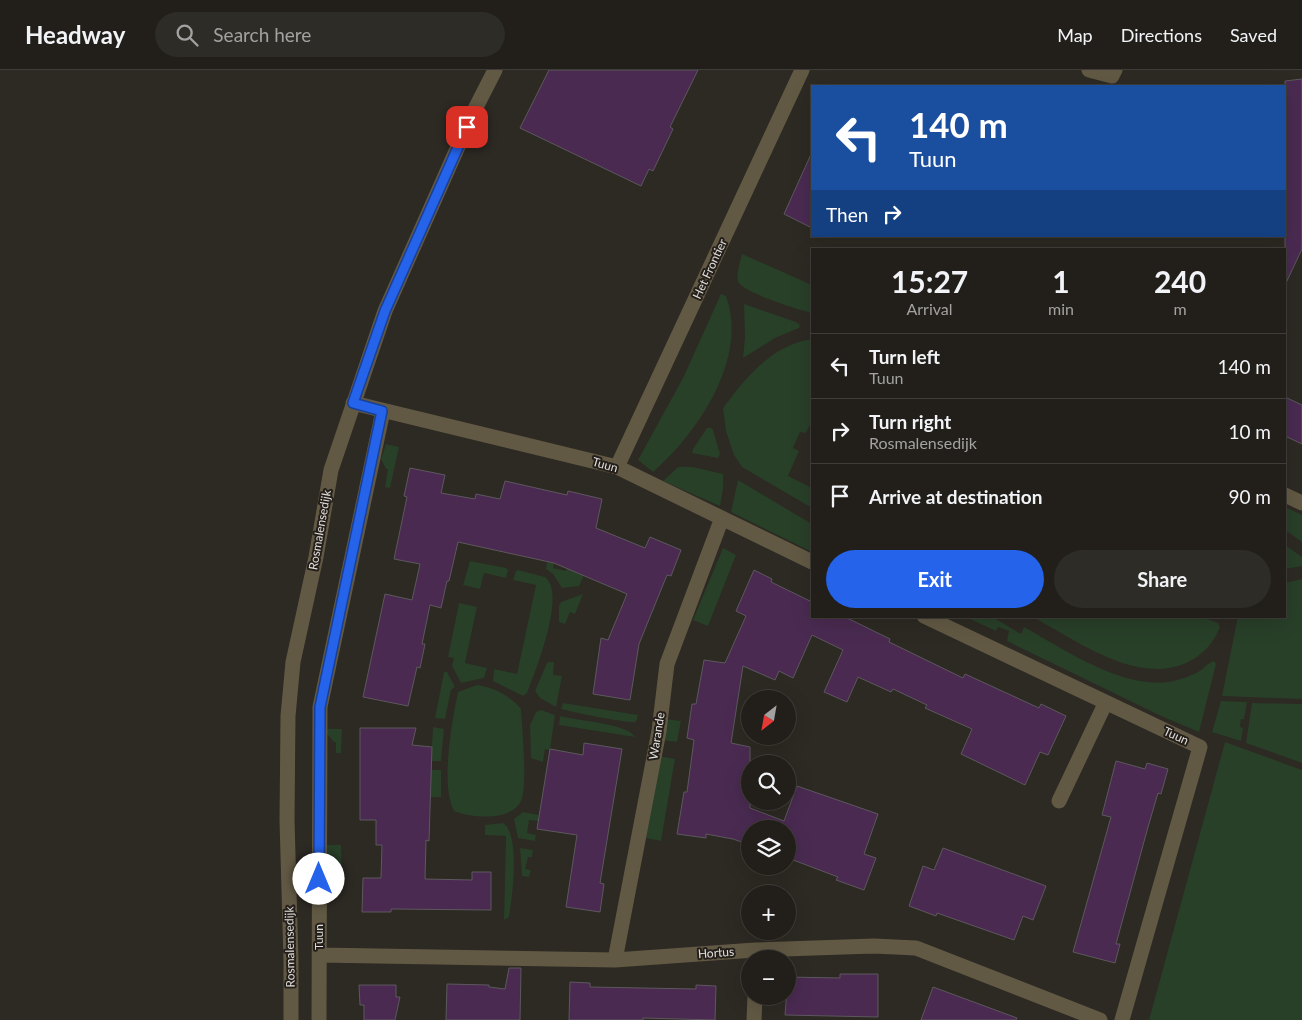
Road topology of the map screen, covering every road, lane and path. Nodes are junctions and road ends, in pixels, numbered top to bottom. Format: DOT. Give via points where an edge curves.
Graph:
graph roads {
  1 [pos="495,70"];
  2 [pos="802,70"];
  3 [pos="1089,70"];
  4 [pos="1114,73"];
  5 [pos="353,403"];
  6 [pos="382,411"];
  7 [pos="617,467"];
  8 [pos="1286,495"];
  9 [pos="1302,503"];
  10 [pos="722,518"];
  11 [pos="811,562"];
  12 [pos="928,618"];
  13 [pos="1105,704"];
  14 [pos="1059,800"];
  15 [pos="796,951"];
  16 [pos="319,955"];
  17 [pos="741,955"];
  18 [pos="615,960"];
  19 [pos="754,1005"];
  20 [pos="291,1020"];
  21 [pos="319,1020"];
  22 [pos="754,1020"];
  23 [pos="1100,1020"];
  24 [pos="1122,1020"];
  1 -- 5 [label="street, Rosmalensedijk" via="385,311"];
  2 -- 7 [label="street, Het Frontier"];
  3 -- 4 [label="street"];
  5 -- 6 [label="street, Tuun"];
  5 -- 20 [label="street, Rosmalensedijk" via="331,470 293,662 288,716 287,811"];
  6 -- 7 [label="street, Tuun"];
  6 -- 16 [label="street, Tuun" via="320,707"];
  7 -- 10 [label="street, Tuun"];
  8 -- 9 [label="street"];
  10 -- 11 [label="street, Tuun"];
  10 -- 18 [label="street, Warande" via="667,664 659,731"];
  12 -- 13 [label="street, Tuun"];
  13 -- 14 [label="street"];
  13 -- 24 [label="street, Tuun" via="1200,747"];
  15 -- 23 [label="street, Hortus" via="874,946 916,948"];
  16 -- 18 [label="street, Hortus"];
  16 -- 21 [label="street, Tuun"];
  17 -- 18 [label="street, Hortus"];
  19 -- 22 [label="street"];
}
